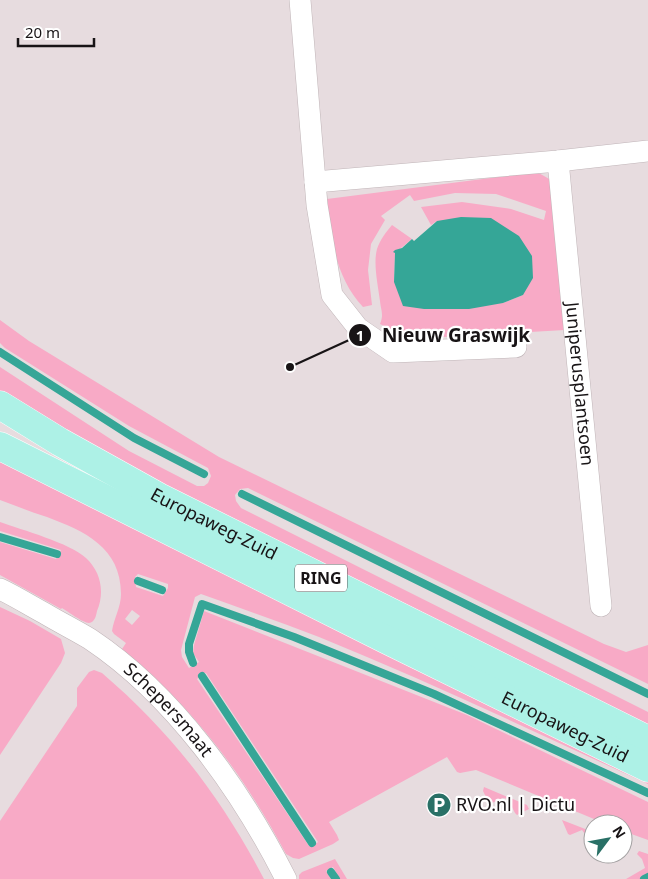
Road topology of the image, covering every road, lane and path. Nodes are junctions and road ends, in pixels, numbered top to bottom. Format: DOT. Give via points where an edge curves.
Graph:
graph roads {
  1 [pos="300,0"];
  2 [pos="648,151"];
  3 [pos="558,162"];
  4 [pos="314,182"];
  5 [pos="516,347"];
  6 [pos="0,405"];
  7 [pos="0,446"];
  8 [pos="0,590"];
  9 [pos="601,606"];
  10 [pos="648,740"];
  11 [pos="648,768"];
  12 [pos="286,879"];
  1 -- 4 [label="street"];
  2 -- 3 [label="street"];
  3 -- 4 [label="street"];
  3 -- 9 [label="street, Juniperusplantsoen"];
  4 -- 5 [label="street" via="332,295 358,328 393,352"];
  6 -- 10 [label="main road, Europaweg-Zuid / RING" via="159,498"];
  7 -- 11 [label="main road, Europaweg-Zuid / RING"];
  8 -- 12 [label="street, Schepersmaat" via="90,639 154,692 207,751"];
}
